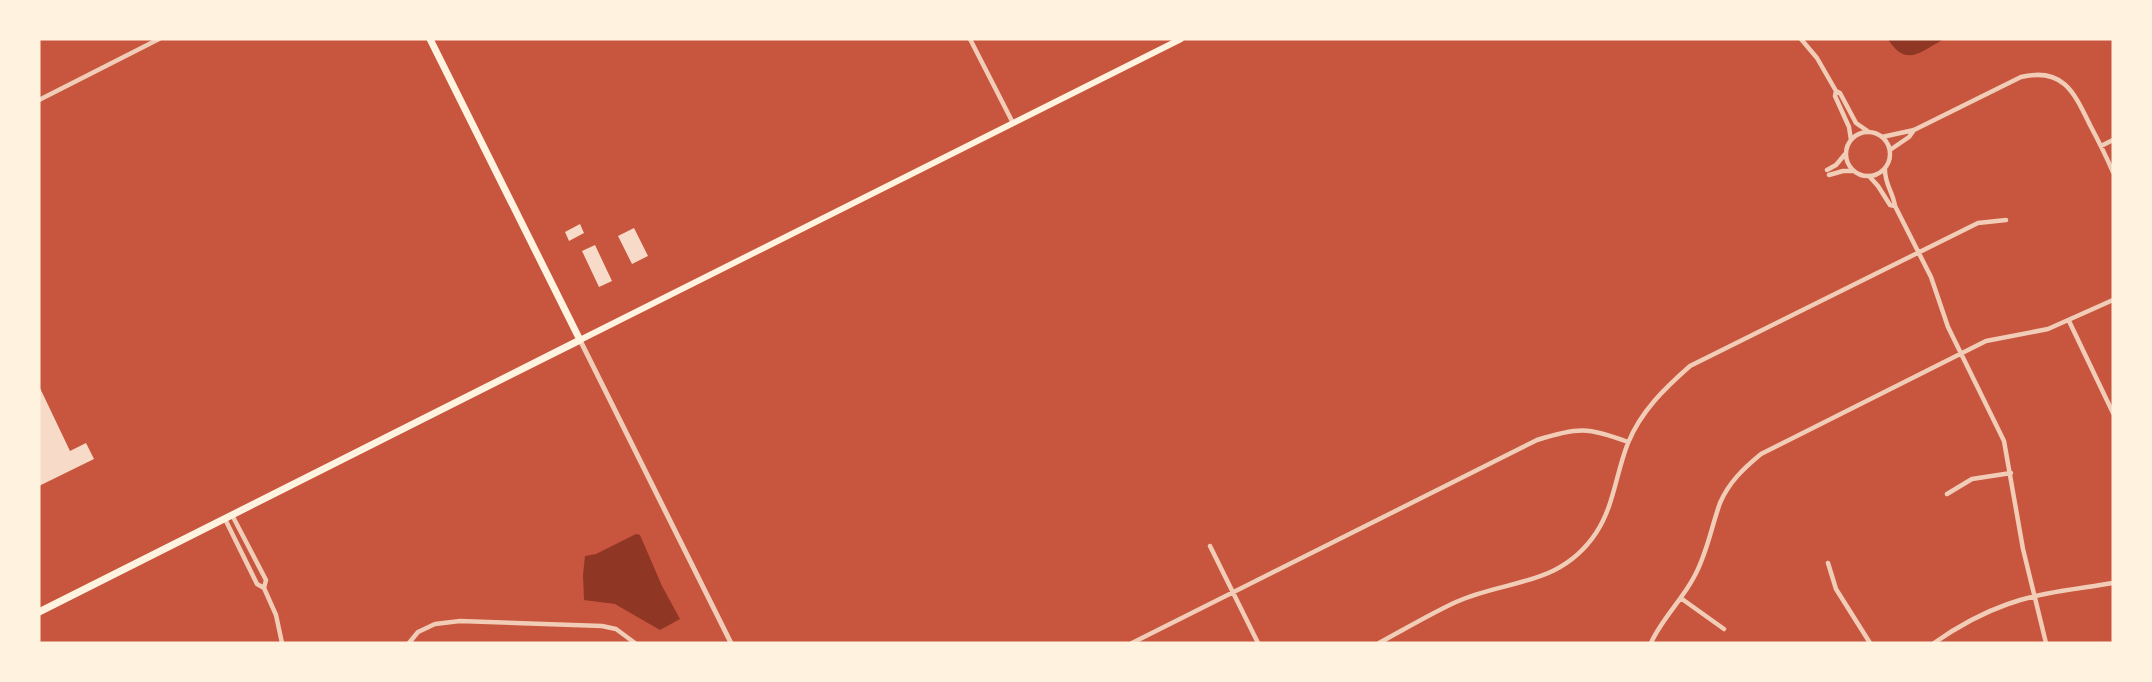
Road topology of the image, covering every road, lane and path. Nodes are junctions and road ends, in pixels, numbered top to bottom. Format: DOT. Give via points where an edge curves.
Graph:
graph roads {
  1 [pos="159,39"];
  2 [pos="430,39"];
  3 [pos="970,39"];
  4 [pos="1181,39"];
  5 [pos="1802,39"];
  6 [pos="1836,91"];
  7 [pos="39,100"];
  8 [pos="1013,123"];
  9 [pos="1914,130"];
  10 [pos="1869,132"];
  11 [pos="1882,137"];
  12 [pos="1851,140"];
  13 [pos="2113,140"];
  14 [pos="2101,146"];
  15 [pos="1890,150"];
  16 [pos="1846,153"];
  17 [pos="1885,168"];
  18 [pos="1854,171"];
  19 [pos="2113,172"];
  20 [pos="1869,176"];
  21 [pos="1895,206"];
  22 [pos="2006,220"];
  23 [pos="1917,253"];
  24 [pos="2113,300"];
  25 [pos="2069,321"];
  26 [pos="580,340"];
  27 [pos="1962,352"];
  28 [pos="2113,413"];
  29 [pos="1628,442"];
  30 [pos="2012,473"];
  31 [pos="1947,494"];
  32 [pos="232,515"];
  33 [pos="225,519"];
  34 [pos="1210,546"];
  35 [pos="1828,564"];
  36 [pos="2113,583"];
  37 [pos="264,588"];
  38 [pos="1233,592"];
  39 [pos="2035,596"];
  40 [pos="1682,599"];
  41 [pos="39,612"];
  42 [pos="1724,629"];
  43 [pos="282,643"];
  44 [pos="409,643"];
  45 [pos="635,643"];
  46 [pos="730,643"];
  47 [pos="1132,643"];
  48 [pos="1258,643"];
  49 [pos="1379,643"];
  50 [pos="1651,643"];
  51 [pos="1870,643"];
  52 [pos="1934,643"];
  53 [pos="2046,643"];
  1 -- 7 [label="street"];
  2 -- 26 [label="main road"];
  3 -- 8 [label="street"];
  4 -- 8 [label="main road"];
  5 -- 6 [label="street"];
  6 -- 10 [label="street" via="1856,123"];
  6 -- 12 [label="street"];
  8 -- 26 [label="main road"];
  9 -- 11 [label="street"];
  9 -- 14 [label="street" via="2021,77 2035,74 2064,82"];
  9 -- 15 [label="street"];
  10 -- 11 [label="street"];
  10 -- 12 [label="street"];
  11 -- 15 [label="street"];
  12 -- 16 [label="street"];
  13 -- 14 [label="street"];
  14 -- 19 [label="street"];
  15 -- 17 [label="street"];
  16 -- 18 [label="street"];
  16 -- 18 [label="street" via="1828,173"];
  17 -- 20 [label="street"];
  17 -- 21 [label="street"];
  18 -- 20 [label="street"];
  20 -- 21 [label="street" via="1890,206"];
  21 -- 23 [label="street"];
  22 -- 23 [label="street" via="1978,223"];
  23 -- 27 [label="street"];
  23 -- 29 [label="street" via="1690,366 1666,386"];
  24 -- 25 [label="street"];
  25 -- 27 [label="street" via="2031,334 1986,340"];
  25 -- 28 [label="street"];
  26 -- 32 [label="main road"];
  26 -- 46 [label="street"];
  27 -- 30 [label="street" via="2004,441"];
  27 -- 40 [label="street" via="1781,443 1742,469 1720,503 1703,560"];
  29 -- 38 [label="street" via="1585,429 1537,440"];
  29 -- 49 [label="street" via="1608,510 1596,533 1577,555 1554,571 1527,582 1456,602"];
  30 -- 31 [label="street" via="1972,479"];
  30 -- 39 [label="street" via="2019,528"];
  32 -- 33 [label="main road"];
  32 -- 37 [label="street" via="266,580"];
  33 -- 37 [label="street" via="257,584"];
  33 -- 41 [label="main road"];
  34 -- 38 [label="street"];
  35 -- 51 [label="street" via="1836,590"];
  36 -- 39 [label="street"];
  37 -- 43 [label="street" via="276,615"];
  38 -- 47 [label="street"];
  38 -- 48 [label="street"];
  39 -- 52 [label="street" via="1979,616"];
  39 -- 53 [label="street"];
  40 -- 42 [label="street"];
  40 -- 50 [label="street"];
  44 -- 45 [label="street" via="418,632 435,624 460,621 602,626 616,629"];
}
